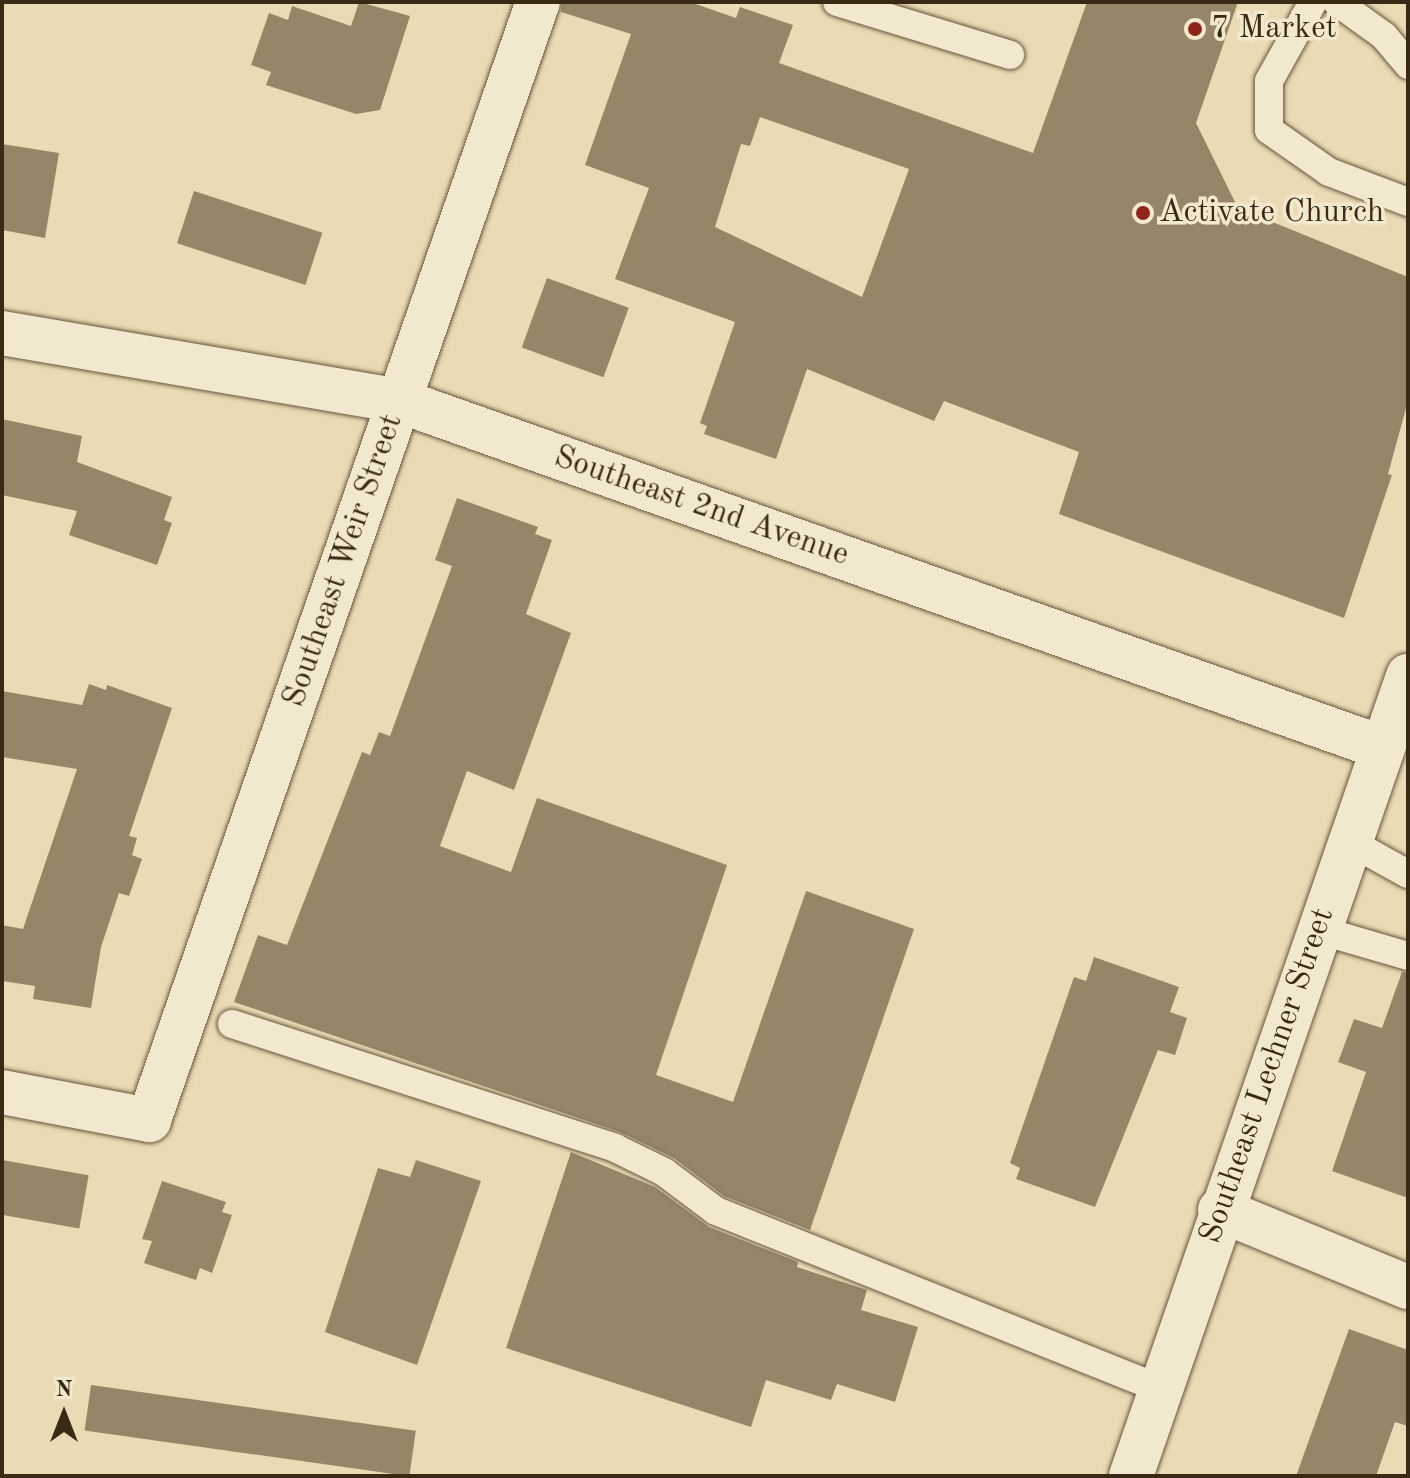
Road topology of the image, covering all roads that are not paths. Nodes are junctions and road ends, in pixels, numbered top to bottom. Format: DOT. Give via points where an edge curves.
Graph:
graph roads {
  1 [pos="538,2"];
  2 [pos="837,2"];
  3 [pos="1313,2"];
  4 [pos="1337,2"];
  5 [pos="1010,55"];
  6 [pos="1408,65"];
  7 [pos="1408,202"];
  8 [pos="2,333"];
  9 [pos="400,401"];
  10 [pos="1408,676"];
  11 [pos="1383,748"];
  12 [pos="1350,842"];
  13 [pos="1408,874"];
  14 [pos="1319,930"];
  15 [pos="1408,956"];
  16 [pos="232,1024"];
  17 [pos="2,1092"];
  18 [pos="1220,1210"];
  19 [pos="1408,1287"];
  20 [pos="1162,1389"];
  21 [pos="1131,1476"];
  1 -- 9 [label="street, Southeast Weir Street"];
  2 -- 5 [label="lane"];
  3 -- 7 [label="lane" via="1269,81 1269,130 1329,172"];
  4 -- 6 [label="lane" via="1384,36"];
  8 -- 9 [label="street, Southeast 2nd Avenue"];
  9 -- 11 [label="street, Southeast 2nd Avenue"];
  9 -- 17 [label="street, Southeast Weir Street" via="149,1120"];
  10 -- 11 [label="street, Southeast Lechner Street"];
  11 -- 12 [label="street, Southeast Lechner Street"];
  12 -- 13 [label="lane"];
  12 -- 14 [label="street, Southeast Lechner Street"];
  14 -- 15 [label="lane"];
  14 -- 18 [label="street, Southeast Lechner Street"];
  16 -- 20 [label="lane" via="615,1148 664,1172 716,1211"];
  18 -- 19 [label="street"];
  18 -- 20 [label="street, Southeast Lechner Street"];
  20 -- 21 [label="street, Southeast Lechner Street"];
}
